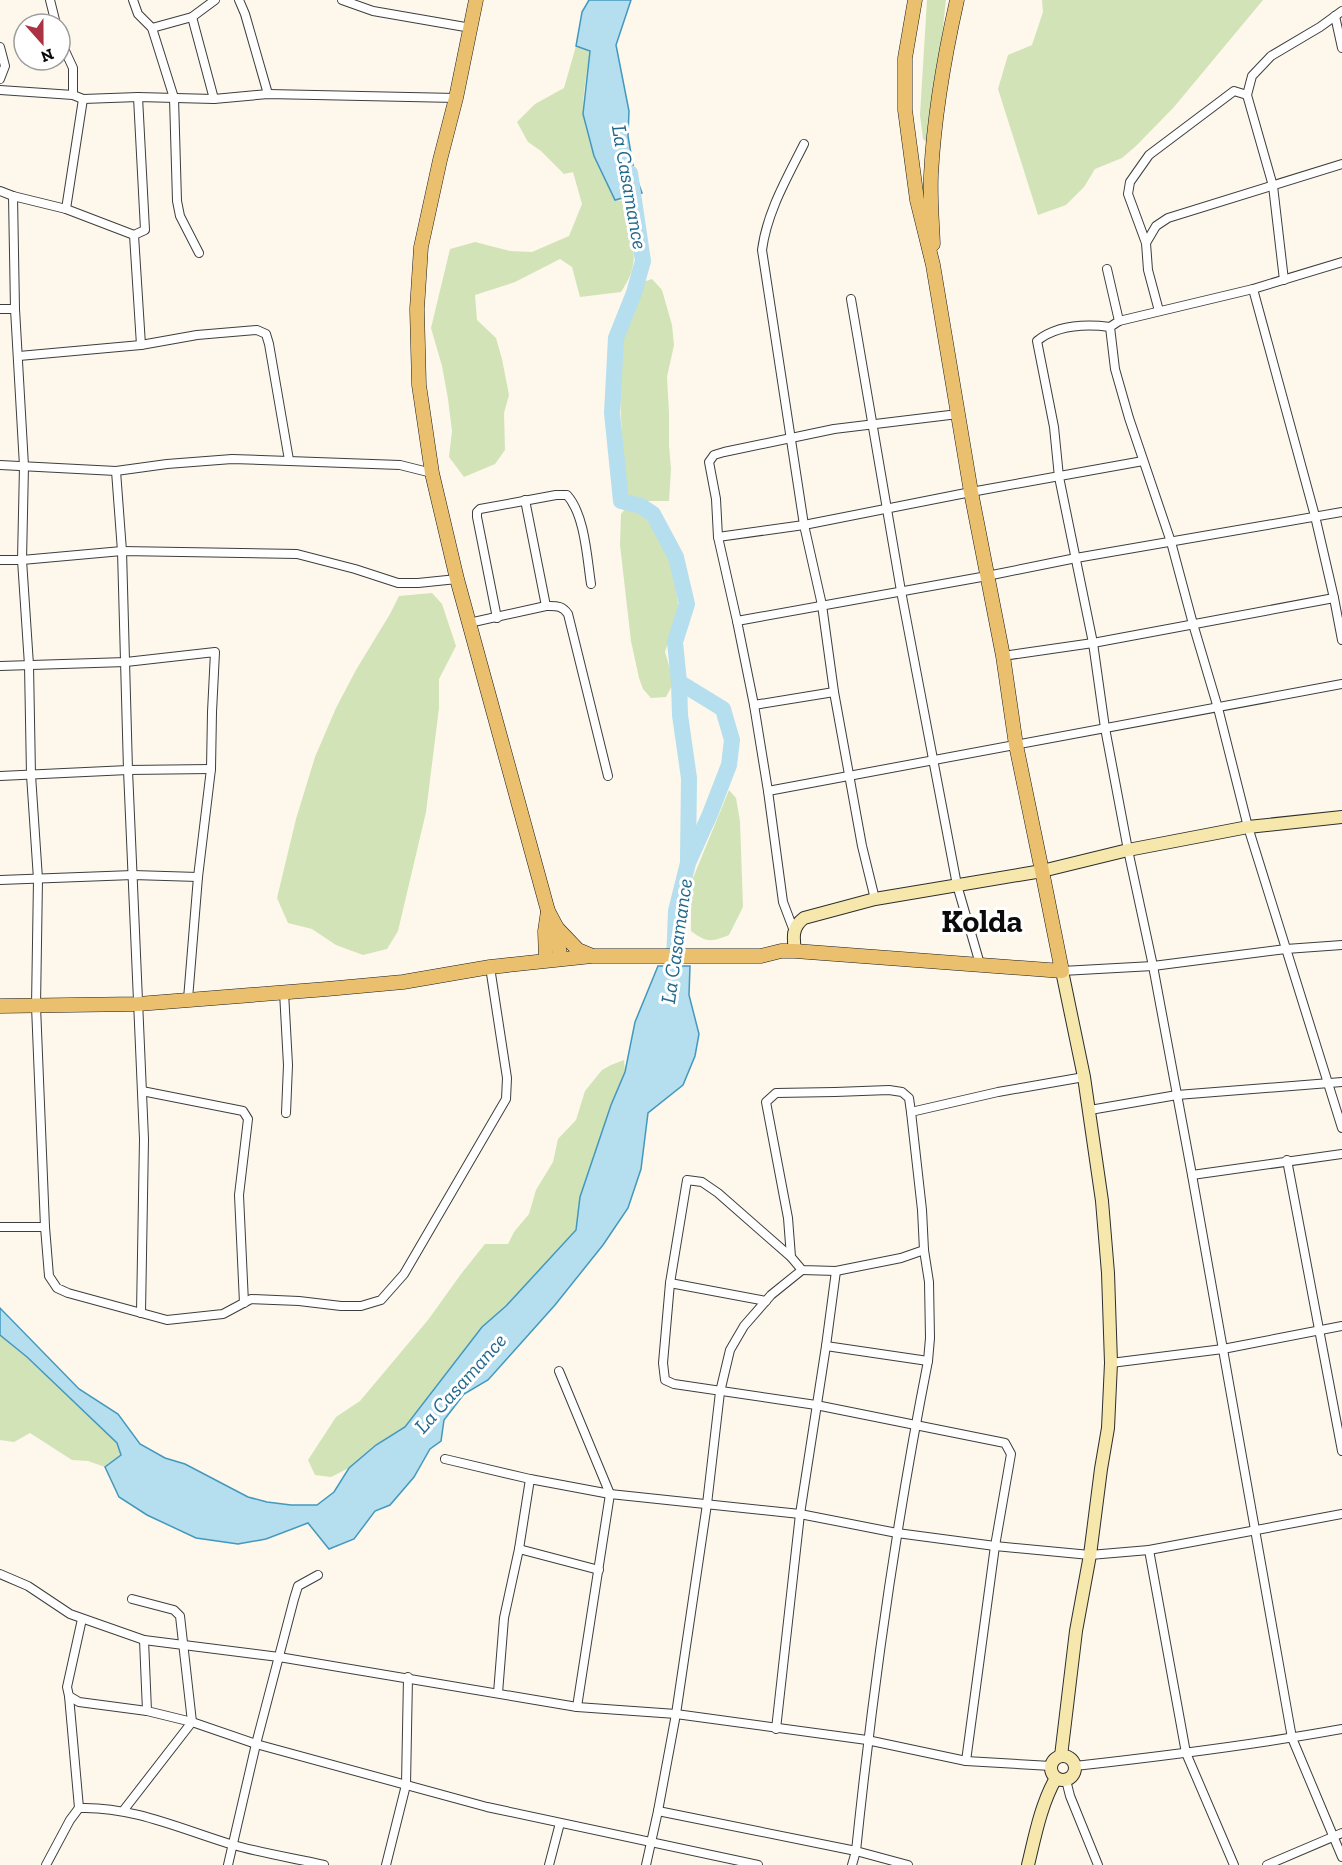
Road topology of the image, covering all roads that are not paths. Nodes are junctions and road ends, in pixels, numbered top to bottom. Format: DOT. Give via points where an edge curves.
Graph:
graph roads {
  1 [pos="133,0"];
  2 [pos="215,0"];
  3 [pos="242,0"];
  4 [pos="342,0"];
  5 [pos="476,0"];
  6 [pos="915,0"];
  7 [pos="957,0"];
  8 [pos="1339,14"];
  9 [pos="192,18"];
  10 [pos="152,28"];
  11 [pos="471,28"];
  12 [pos="0,47"];
  13 [pos="1342,48"];
  14 [pos="72,66"];
  15 [pos="0,79"];
  16 [pos="0,90"];
  17 [pos="268,94"];
  18 [pos="1247,95"];
  19 [pos="73,96"];
  20 [pos="138,97"];
  21 [pos="174,98"];
  22 [pos="456,98"];
  23 [pos="83,99"];
  24 [pos="214,99"];
  25 [pos="804,144"];
  26 [pos="1342,164"];
  27 [pos="1273,186"];
  28 [pos="0,191"];
  29 [pos="13,196"];
  30 [pos="66,209"];
  31 [pos="134,235"];
  32 [pos="1146,243"];
  33 [pos="199,253"];
  34 [pos="1342,262"];
  35 [pos="933,265"];
  36 [pos="1107,269"];
  37 [pos="1284,280"];
  38 [pos="1253,289"];
  39 [pos="851,299"];
  40 [pos="0,309"];
  41 [pos="15,309"];
  42 [pos="1159,310"];
  43 [pos="1119,321"];
  44 [pos="1110,327"];
  45 [pos="141,345"];
  46 [pos="19,356"];
  47 [pos="958,414"];
  48 [pos="874,424"];
  49 [pos="791,440"];
  50 [pos="289,460"];
  51 [pos="1143,462"];
  52 [pos="0,465"];
  53 [pos="24,466"];
  54 [pos="116,471"];
  55 [pos="432,473"];
  56 [pos="1059,477"];
  57 [pos="971,492"];
  58 [pos="525,500"];
  59 [pos="886,509"];
  60 [pos="1342,512"];
  61 [pos="1315,516"];
  62 [pos="804,525"];
  63 [pos="718,537"];
  64 [pos="1171,542"];
  65 [pos="122,551"];
  66 [pos="1076,558"];
  67 [pos="0,560"];
  68 [pos="22,560"];
  69 [pos="987,576"];
  70 [pos="457,579"];
  71 [pos="591,584"];
  72 [pos="901,591"];
  73 [pos="1334,598"];
  74 [pos="822,605"];
  75 [pos="546,606"];
  76 [pos="497,618"];
  77 [pos="738,621"];
  78 [pos="469,623"];
  79 [pos="1193,624"];
  80 [pos="1342,640"];
  81 [pos="1094,644"];
  82 [pos="1003,656"];
  83 [pos="126,662"];
  84 [pos="29,665"];
  85 [pos="0,666"];
  86 [pos="1342,684"];
  87 [pos="834,692"];
  88 [pos="754,705"];
  89 [pos="1218,708"];
  90 [pos="1106,728"];
  91 [pos="1016,745"];
  92 [pos="932,760"];
  93 [pos="211,769"];
  94 [pos="128,770"];
  95 [pos="32,775"];
  96 [pos="0,776"];
  97 [pos="608,776"];
  98 [pos="850,776"];
  99 [pos="768,791"];
  100 [pos="1342,817"];
  101 [pos="1248,827"];
  102 [pos="1128,850"];
  103 [pos="1042,871"];
  104 [pos="133,875"];
  105 [pos="198,877"];
  106 [pos="38,879"];
  107 [pos="0,880"];
  108 [pos="957,885"];
  109 [pos="875,899"];
  110 [pos="548,911"];
  111 [pos="557,928"];
  112 [pos="794,931"];
  113 [pos="1342,945"];
  114 [pos="1286,949"];
  115 [pos="795,951"];
  116 [pos="592,956"];
  117 [pos="553,960"];
  118 [pos="980,964"];
  119 [pos="1154,966"];
  120 [pos="490,968"];
  121 [pos="1062,971"];
  122 [pos="284,992"];
  123 [pos="188,999"];
  124 [pos="138,1004"];
  125 [pos="0,1006"];
  126 [pos="36,1006"];
  127 [pos="1084,1077"];
  128 [pos="1342,1082"];
  129 [pos="1328,1083"];
  130 [pos="142,1091"];
  131 [pos="1177,1095"];
  132 [pos="1090,1110"];
  133 [pos="911,1112"];
  134 [pos="286,1113"];
  135 [pos="1342,1128"];
  136 [pos="1342,1154"];
  137 [pos="1287,1160"];
  138 [pos="1192,1175"];
  139 [pos="0,1227"];
  140 [pos="45,1227"];
  141 [pos="924,1250"];
  142 [pos="791,1257"];
  143 [pos="802,1270"];
  144 [pos="836,1271"];
  145 [pos="670,1283"];
  146 [pos="766,1302"];
  147 [pos="244,1303"];
  148 [pos="141,1313"];
  149 [pos="1342,1326"];
  150 [pos="1320,1330"];
  151 [pos="826,1346"];
  152 [pos="1223,1349"];
  153 [pos="928,1361"];
  154 [pos="1111,1363"];
  155 [pos="559,1371"];
  156 [pos="720,1392"];
  157 [pos="816,1405"];
  158 [pos="915,1425"];
  159 [pos="1342,1451"];
  160 [pos="446,1459"];
  161 [pos="530,1479"];
  162 [pos="610,1494"];
  163 [pos="707,1504"];
  164 [pos="800,1514"];
  165 [pos="1342,1514"];
  166 [pos="1256,1530"];
  167 [pos="897,1533"];
  168 [pos="995,1546"];
  169 [pos="519,1549"];
  170 [pos="1149,1550"];
  171 [pos="1090,1555"];
  172 [pos="599,1570"];
  173 [pos="0,1574"];
  174 [pos="318,1575"];
  175 [pos="132,1599"];
  176 [pos="82,1619"];
  177 [pos="144,1640"];
  178 [pos="184,1644"];
  179 [pos="279,1657"];
  180 [pos="408,1677"];
  181 [pos="498,1693"];
  182 [pos="69,1696"];
  183 [pos="577,1707"];
  184 [pos="147,1711"];
  185 [pos="676,1714"];
  186 [pos="192,1722"];
  187 [pos="776,1729"];
  188 [pos="1342,1729"];
  189 [pos="1292,1738"];
  190 [pos="867,1740"];
  191 [pos="256,1744"];
  192 [pos="1186,1753"];
  193 [pos="1061,1756"];
  194 [pos="966,1761"];
  195 [pos="1051,1766"];
  196 [pos="1075,1766"];
  197 [pos="1061,1779"];
  198 [pos="406,1785"];
  199 [pos="79,1808"];
  200 [pos="123,1811"];
  201 [pos="658,1811"];
  202 [pos="560,1823"];
  203 [pos="1338,1835"];
  204 [pos="651,1843"];
  205 [pos="233,1845"];
  206 [pos="856,1851"];
  207 [pos="1342,1857"];
  208 [pos="46,1865"];
  209 [pos="228,1865"];
  210 [pos="324,1865"];
  211 [pos="386,1865"];
  212 [pos="549,1865"];
  213 [pos="646,1865"];
  214 [pos="758,1865"];
  215 [pos="852,1865"];
  216 [pos="908,1865"];
  217 [pos="1028,1865"];
  218 [pos="1098,1865"];
  219 [pos="1234,1865"];
  220 [pos="1268,1865"];
  1 -- 10 [label="street" via="138,14"];
  2 -- 9 [label="street"];
  3 -- 17 [label="street"];
  4 -- 11 [label="street" via="373,12"];
  5 -- 11 [label="main road"];
  6 -- 35 [label="main road" via="905,58 904,110 917,200"];
  7 -- 35 [label="main road" via="944,56 931,176"];
  8 -- 13 [label="street"];
  8 -- 18 [label="street" via="1271,56 1252,76"];
  9 -- 10 [label="street"];
  9 -- 24 [label="street"];
  10 -- 21 [label="street"];
  11 -- 22 [label="main road"];
  12 -- 15 [label="street" via="5,66"];
  14 -- 19 [label="street"];
  16 -- 19 [label="street"];
  17 -- 22 [label="street"];
  17 -- 24 [label="street"];
  18 -- 27 [label="street"];
  18 -- 32 [label="street" via="1234,91 1149,155 1137,171 1128,194"];
  19 -- 23 [label="street"];
  20 -- 21 [label="street"];
  20 -- 23 [label="street"];
  20 -- 31 [label="street" via="145,230"];
  21 -- 24 [label="street"];
  21 -- 33 [label="street" via="177,201 180,216"];
  22 -- 55 [label="main road" via="421,247 417,309 419,386"];
  23 -- 30 [label="street"];
  25 -- 49 [label="street" via="764,230 762,250"];
  26 -- 27 [label="street"];
  27 -- 32 [label="street" via="1168,218 1156,226"];
  27 -- 37 [label="street"];
  28 -- 29 [label="street"];
  29 -- 30 [label="street"];
  29 -- 41 [label="street"];
  30 -- 31 [label="street"];
  31 -- 45 [label="street"];
  32 -- 42 [label="street" via="1148,270"];
  34 -- 37 [label="street"];
  35 -- 47 [label="main road"];
  36 -- 43 [label="street"];
  37 -- 38 [label="street"];
  38 -- 42 [label="street"];
  38 -- 61 [label="street"];
  39 -- 48 [label="street"];
  40 -- 41 [label="street"];
  41 -- 46 [label="street"];
  42 -- 43 [label="street"];
  43 -- 44 [label="street"];
  44 -- 51 [label="street" via="1115,369"];
  44 -- 56 [label="street" via="1091,325 1059,330 1037,341 1054,427"];
  45 -- 46 [label="street"];
  45 -- 50 [label="street" via="197,334 257,330 266,334"];
  46 -- 53 [label="street"];
  47 -- 48 [label="street"];
  47 -- 57 [label="main road"];
  48 -- 49 [label="street"];
  48 -- 59 [label="street"];
  49 -- 62 [label="street"];
  49 -- 63 [label="street" via="714,455 709,462"];
  50 -- 54 [label="street" via="200,461"];
  50 -- 55 [label="street" via="399,465"];
  51 -- 56 [label="street"];
  51 -- 64 [label="street"];
  52 -- 53 [label="street"];
  53 -- 54 [label="street"];
  53 -- 68 [label="street"];
  54 -- 65 [label="street"];
  55 -- 70 [label="main road"];
  56 -- 57 [label="street"];
  56 -- 66 [label="street"];
  57 -- 59 [label="street"];
  57 -- 69 [label="main road"];
  58 -- 71 [label="street" via="567,495 575,503"];
  58 -- 75 [label="street"];
  58 -- 76 [label="street" via="477,512"];
  59 -- 62 [label="street"];
  59 -- 72 [label="street"];
  60 -- 61 [label="street"];
  61 -- 64 [label="street"];
  61 -- 73 [label="street"];
  62 -- 63 [label="street"];
  62 -- 74 [label="street"];
  63 -- 77 [label="street"];
  64 -- 66 [label="street"];
  64 -- 79 [label="street"];
  65 -- 68 [label="street"];
  65 -- 70 [label="street" via="297,554 398,583"];
  65 -- 83 [label="street"];
  66 -- 69 [label="street"];
  66 -- 81 [label="street"];
  67 -- 68 [label="street"];
  68 -- 84 [label="street"];
  69 -- 72 [label="street"];
  69 -- 82 [label="main road"];
  70 -- 78 [label="main road"];
  72 -- 74 [label="street"];
  72 -- 92 [label="street"];
  73 -- 79 [label="street"];
  73 -- 80 [label="street"];
  74 -- 77 [label="street"];
  74 -- 87 [label="street"];
  75 -- 76 [label="street"];
  75 -- 97 [label="street" via="559,606 568,614"];
  76 -- 78 [label="street"];
  77 -- 88 [label="street"];
  78 -- 110 [label="main road"];
  79 -- 81 [label="street"];
  79 -- 89 [label="street"];
  81 -- 82 [label="street"];
  81 -- 90 [label="street"];
  82 -- 91 [label="main road"];
  83 -- 84 [label="street"];
  83 -- 93 [label="street" via="215,652"];
  83 -- 94 [label="street"];
  84 -- 85 [label="street"];
  84 -- 95 [label="street"];
  86 -- 89 [label="street"];
  87 -- 88 [label="street"];
  87 -- 98 [label="street"];
  88 -- 99 [label="street"];
  89 -- 90 [label="street"];
  89 -- 101 [label="street"];
  90 -- 91 [label="street"];
  90 -- 102 [label="street"];
  91 -- 92 [label="street"];
  91 -- 103 [label="main road"];
  92 -- 98 [label="street"];
  92 -- 108 [label="street"];
  93 -- 94 [label="street"];
  93 -- 105 [label="street"];
  94 -- 95 [label="street"];
  94 -- 104 [label="street"];
  95 -- 96 [label="street"];
  95 -- 106 [label="street"];
  98 -- 99 [label="street"];
  98 -- 109 [label="street"];
  99 -- 112 [label="street" via="783,902"];
  100 -- 101 [label="main road"];
  101 -- 102 [label="main road"];
  101 -- 114 [label="street"];
  102 -- 103 [label="main road"];
  102 -- 119 [label="street"];
  103 -- 108 [label="main road"];
  103 -- 121 [label="main road"];
  104 -- 105 [label="street"];
  104 -- 106 [label="street"];
  104 -- 124 [label="street"];
  105 -- 123 [label="street"];
  106 -- 107 [label="street"];
  106 -- 126 [label="street"];
  108 -- 109 [label="main road"];
  108 -- 118 [label="street"];
  109 -- 112 [label="main road" via="804,918"];
  110 -- 111 [label="main road"];
  110 -- 117 [label="main road" via="545,931"];
  111 -- 116 [label="main road" via="578,950"];
  111 -- 117 [label="main road"];
  112 -- 115 [label="main road"];
  113 -- 114 [label="street"];
  114 -- 119 [label="street"];
  114 -- 129 [label="street"];
  115 -- 116 [label="main road" via="761,956"];
  115 -- 118 [label="main road"];
  116 -- 117 [label="main road"];
  117 -- 120 [label="main road"];
  118 -- 121 [label="main road"];
  119 -- 121 [label="street"];
  119 -- 131 [label="street"];
  120 -- 122 [label="main road" via="403,982"];
  120 -- 147 [label="street" via="507,1078 506,1099 404,1274 381,1300 361,1306 251,1299"];
  121 -- 127 [label="main road"];
  122 -- 123 [label="main road"];
  122 -- 134 [label="street"];
  123 -- 124 [label="main road"];
  124 -- 126 [label="main road"];
  124 -- 130 [label="street"];
  125 -- 126 [label="main road"];
  126 -- 140 [label="street"];
  127 -- 132 [label="main road"];
  127 -- 133 [label="street"];
  128 -- 129 [label="street"];
  129 -- 131 [label="street"];
  129 -- 135 [label="street"];
  130 -- 147 [label="street" via="246,1114 248,1128 239,1195"];
  130 -- 148 [label="street"];
  131 -- 132 [label="street"];
  131 -- 138 [label="street"];
  132 -- 154 [label="main road" via="1108,1273"];
  133 -- 141 [label="street"];
  133 -- 142 [label="street" via="909,1098 889,1090 776,1093 766,1101 788,1218"];
  136 -- 137 [label="street"];
  137 -- 138 [label="street"];
  137 -- 150 [label="street"];
  138 -- 152 [label="street"];
  139 -- 140 [label="street"];
  140 -- 148 [label="street" via="48,1276 57,1288"];
  141 -- 144 [label="street"];
  141 -- 153 [label="street" via="929,1282"];
  142 -- 143 [label="street"];
  142 -- 145 [label="street" via="718,1192 702,1182 687,1180"];
  143 -- 144 [label="street"];
  143 -- 146 [label="street"];
  144 -- 151 [label="street"];
  145 -- 146 [label="street"];
  145 -- 156 [label="street" via="665,1380"];
  146 -- 156 [label="street" via="744,1326 730,1350"];
  147 -- 148 [label="street" via="223,1314 167,1320"];
  149 -- 150 [label="street"];
  150 -- 152 [label="street"];
  150 -- 159 [label="street"];
  151 -- 153 [label="street"];
  151 -- 157 [label="street"];
  152 -- 154 [label="street"];
  152 -- 166 [label="street"];
  153 -- 158 [label="street"];
  154 -- 171 [label="main road" via="1108,1428"];
  155 -- 162 [label="street"];
  156 -- 157 [label="street"];
  156 -- 163 [label="street"];
  157 -- 158 [label="street"];
  157 -- 164 [label="street"];
  158 -- 167 [label="street"];
  158 -- 168 [label="street" via="1005,1443 1011,1454"];
  160 -- 161 [label="street"];
  161 -- 162 [label="street"];
  161 -- 169 [label="street"];
  162 -- 163 [label="street"];
  162 -- 172 [label="street"];
  163 -- 164 [label="street"];
  163 -- 185 [label="street"];
  164 -- 167 [label="street"];
  164 -- 187 [label="street"];
  165 -- 166 [label="street"];
  166 -- 170 [label="street"];
  166 -- 189 [label="street"];
  167 -- 168 [label="street"];
  167 -- 190 [label="street"];
  168 -- 171 [label="street"];
  168 -- 194 [label="street"];
  169 -- 172 [label="street"];
  169 -- 181 [label="street" via="504,1618"];
  170 -- 171 [label="street"];
  170 -- 192 [label="street"];
  171 -- 193 [label="main road" via="1076,1631"];
  172 -- 183 [label="street"];
  173 -- 176 [label="street"];
  174 -- 179 [label="street" via="298,1586"];
  175 -- 178 [label="street" via="174,1610 182,1621"];
  176 -- 177 [label="street"];
  176 -- 182 [label="street" via="67,1687"];
  177 -- 178 [label="street"];
  177 -- 184 [label="street"];
  178 -- 179 [label="street"];
  178 -- 186 [label="street"];
  179 -- 180 [label="street"];
  179 -- 191 [label="street"];
  180 -- 181 [label="street"];
  180 -- 198 [label="street"];
  181 -- 183 [label="street"];
  182 -- 184 [label="street" via="79,1702"];
  182 -- 199 [label="street"];
  183 -- 185 [label="street"];
  184 -- 186 [label="street"];
  185 -- 187 [label="street"];
  185 -- 201 [label="street"];
  186 -- 191 [label="street"];
  186 -- 200 [label="street"];
  187 -- 190 [label="street"];
  188 -- 189 [label="street"];
  189 -- 192 [label="street"];
  189 -- 203 [label="street"];
  190 -- 194 [label="street"];
  190 -- 206 [label="street"];
  191 -- 198 [label="street"];
  191 -- 205 [label="street"];
  192 -- 196 [label="street"];
  192 -- 219 [label="street"];
  193 -- 195 [label="main road"];
  193 -- 196 [label="main road" via="1070,1758"];
  194 -- 195 [label="street"];
  195 -- 197 [label="main road"];
  196 -- 197 [label="main road" via="1074,1775"];
  197 -- 217 [label="main road" via="1052,1786"];
  197 -- 218 [label="street"];
  198 -- 202 [label="street"];
  198 -- 211 [label="street"];
  199 -- 200 [label="street"];
  199 -- 208 [label="street"];
  200 -- 205 [label="street"];
  201 -- 204 [label="street"];
  201 -- 206 [label="street"];
  202 -- 204 [label="street"];
  202 -- 212 [label="street"];
  203 -- 207 [label="street"];
  203 -- 220 [label="street"];
  204 -- 213 [label="street"];
  204 -- 214 [label="street"];
  205 -- 209 [label="street"];
  205 -- 210 [label="street"];
  206 -- 215 [label="street"];
  206 -- 216 [label="street"];
}
